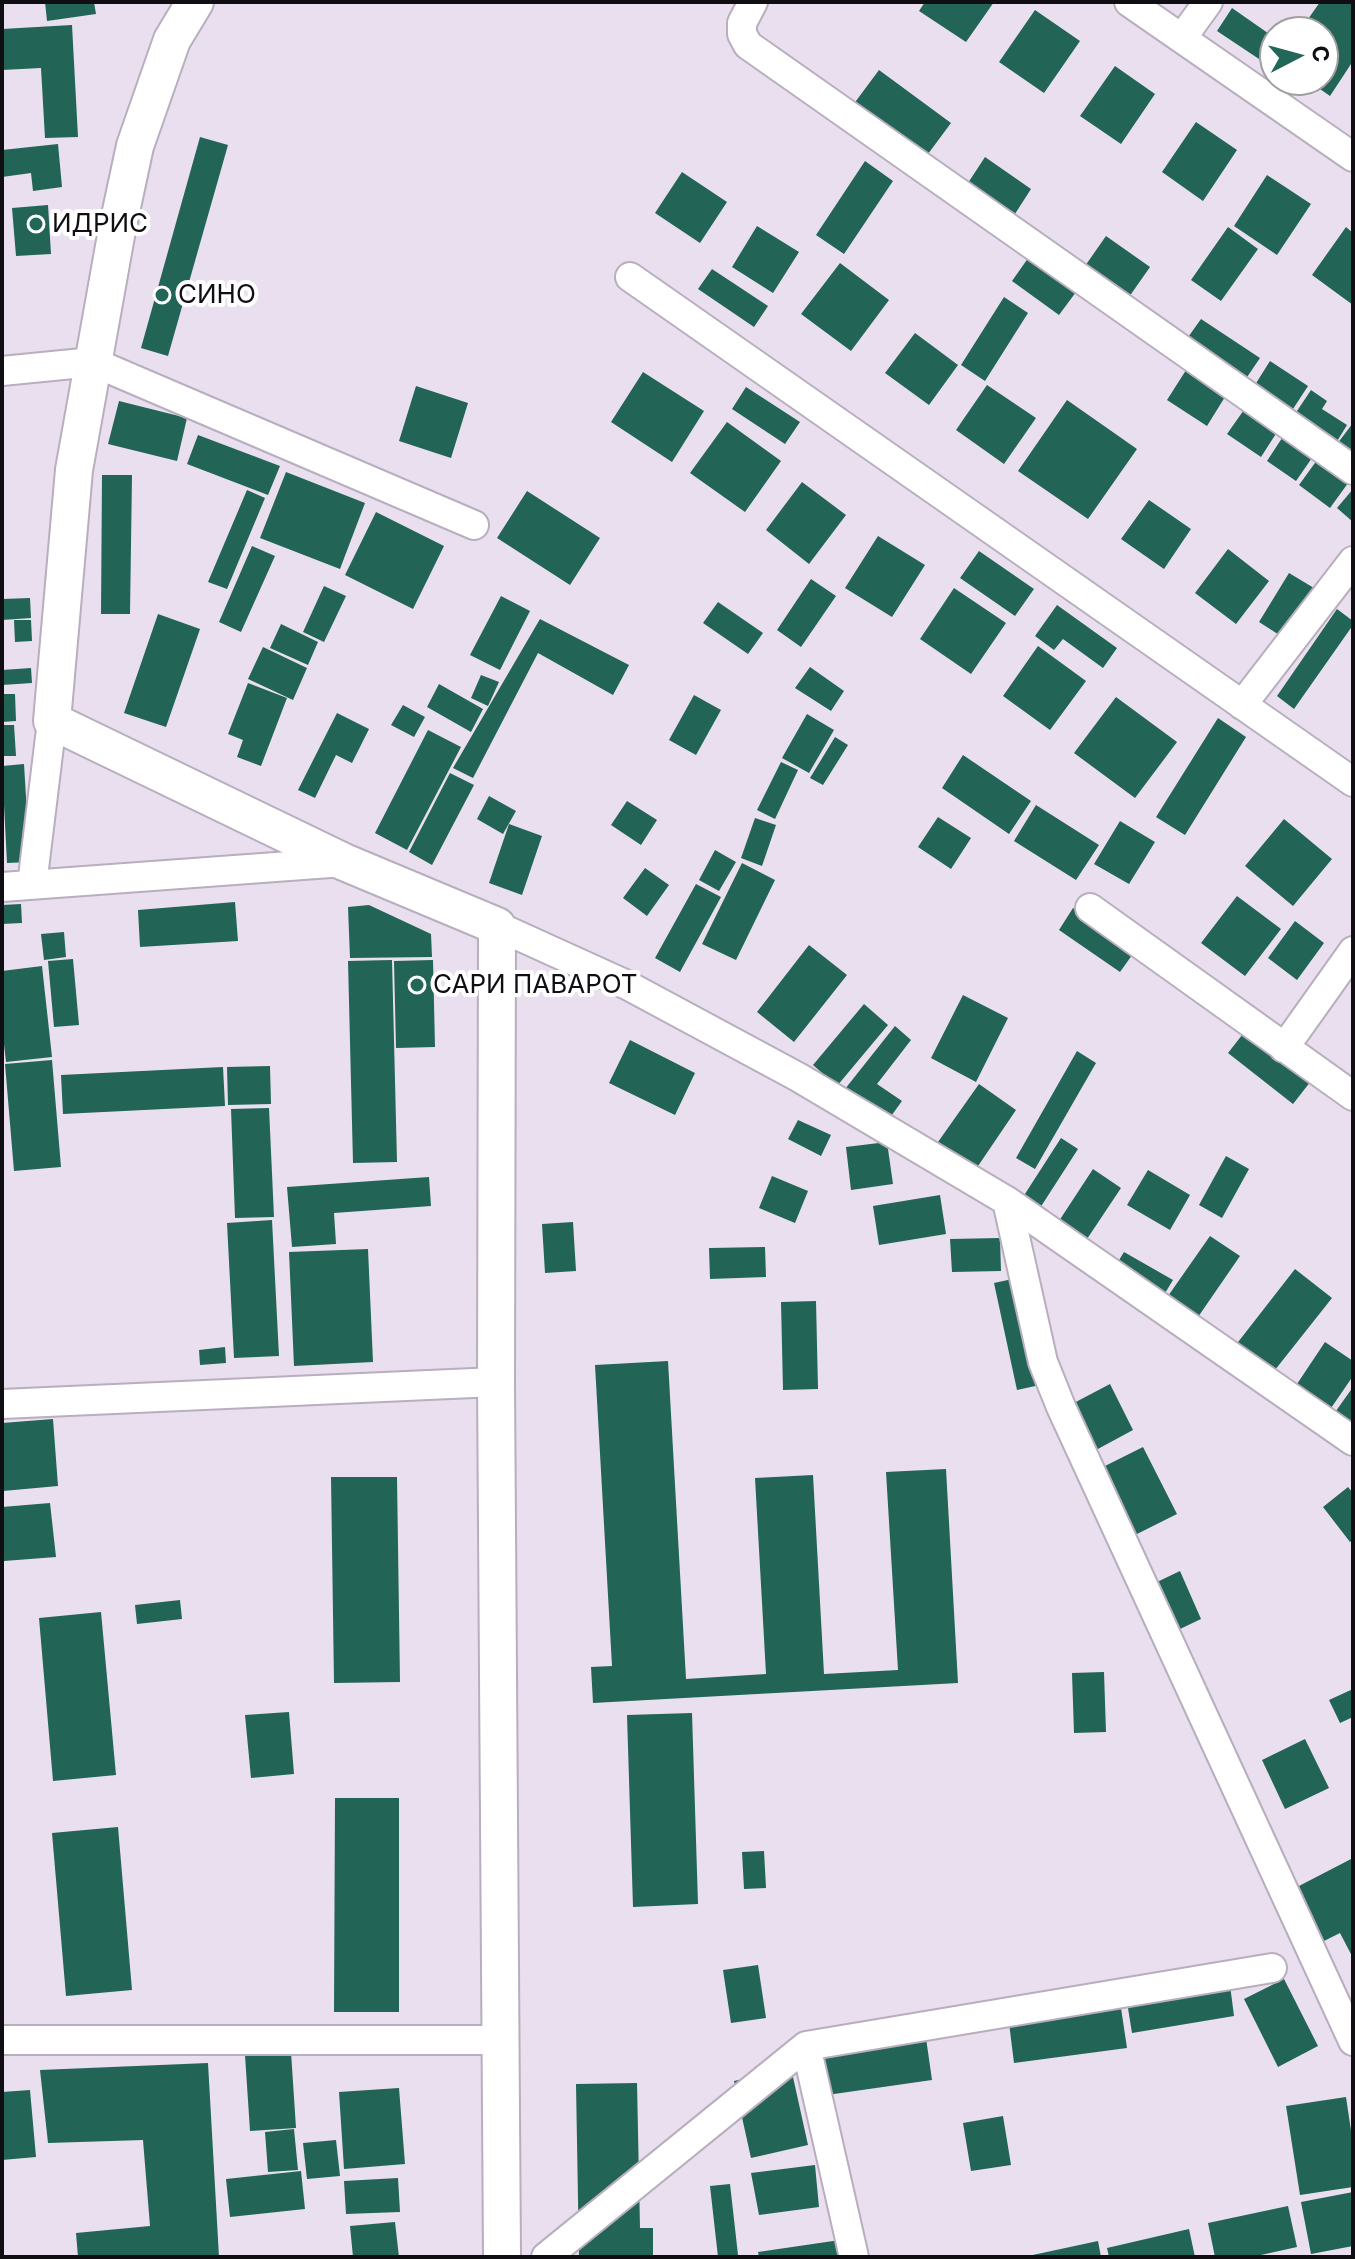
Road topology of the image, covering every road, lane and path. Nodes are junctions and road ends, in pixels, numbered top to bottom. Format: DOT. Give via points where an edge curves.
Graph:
graph roads {
  1 [pos="195,2"];
  2 [pos="753,2"];
  3 [pos="1129,2"];
  4 [pos="1208,2"];
  5 [pos="1182,38"];
  6 [pos="1353,157"];
  7 [pos="630,277"];
  8 [pos="93,362"];
  9 [pos="2,371"];
  10 [pos="1353,470"];
  11 [pos="474,525"];
  12 [pos="1353,561"];
  13 [pos="1242,705"];
  14 [pos="52,721"];
  15 [pos="1353,782"];
  16 [pos="344,862"];
  17 [pos="32,885"];
  18 [pos="2,887"];
  19 [pos="1090,908"];
  20 [pos="497,926"];
  21 [pos="1353,951"];
  22 [pos="1284,1048"];
  23 [pos="1353,1096"];
  24 [pos="1007,1201"];
  25 [pos="496,1382"];
  26 [pos="2,1404"];
  27 [pos="1353,1441"];
  28 [pos="1272,1968"];
  29 [pos="2,2040"];
  30 [pos="501,2040"];
  31 [pos="1353,2041"];
  32 [pos="806,2046"];
  33 [pos="502,2257"];
  34 [pos="546,2257"];
  35 [pos="854,2257"];
  1 -- 8 [label="street" via="172,40 135,146"];
  2 -- 10 [label="street" via="742,23 748,45"];
  3 -- 5 [label="street"];
  4 -- 5 [label="street"];
  5 -- 6 [label="street"];
  7 -- 13 [label="street"];
  8 -- 9 [label="street"];
  8 -- 11 [label="street"];
  8 -- 14 [label="street" via="74,470"];
  12 -- 13 [label="street"];
  13 -- 15 [label="street"];
  14 -- 16 [label="street"];
  14 -- 17 [label="street"];
  16 -- 17 [label="street"];
  16 -- 20 [label="street"];
  17 -- 18 [label="street"];
  19 -- 22 [label="street"];
  20 -- 24 [label="street" via="693,1020"];
  20 -- 25 [label="street"];
  21 -- 22 [label="street"];
  22 -- 23 [label="street"];
  24 -- 27 [label="street"];
  24 -- 31 [label="street" via="1043,1362 1061,1407"];
  25 -- 26 [label="street"];
  25 -- 30 [label="street"];
  28 -- 32 [label="street"];
  29 -- 30 [label="street"];
  30 -- 33 [label="street"];
  32 -- 34 [label="street"];
  32 -- 35 [label="street"];
}
